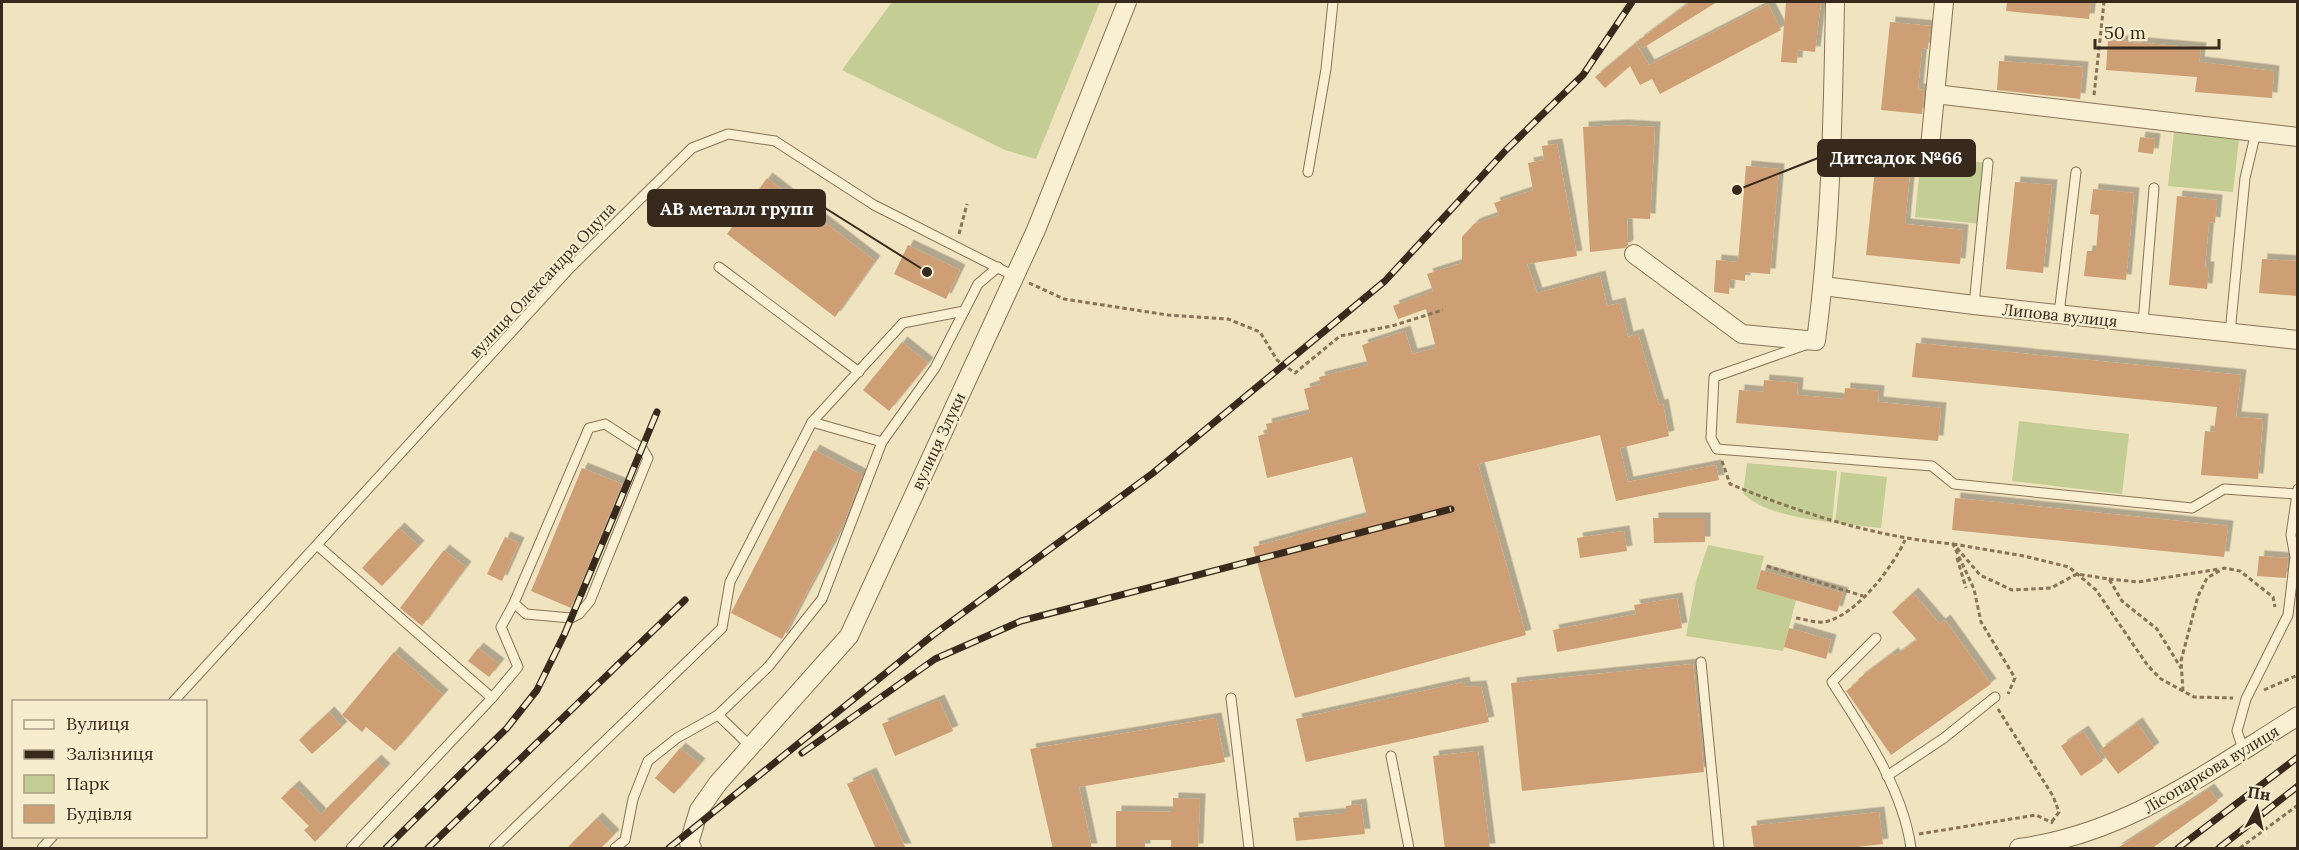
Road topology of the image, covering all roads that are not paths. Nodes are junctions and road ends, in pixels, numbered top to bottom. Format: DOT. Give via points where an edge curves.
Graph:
graph roads {
  1 [pos="1127,2"];
  2 [pos="1333,2"];
  3 [pos="1835,2"];
  4 [pos="1944,2"];
  5 [pos="1935,94"];
  6 [pos="2256,132"];
  7 [pos="2298,137"];
  8 [pos="1832,149"];
  9 [pos="1989,163"];
  10 [pos="1308,172"];
  11 [pos="2076,172"];
  12 [pos="2154,188"];
  13 [pos="1634,254"];
  14 [pos="719,267"];
  15 [pos="1006,271"];
  16 [pos="1823,286"];
  17 [pos="1974,305"];
  18 [pos="964,311"];
  19 [pos="2060,314"];
  20 [pos="2143,323"];
  21 [pos="2230,333"];
  22 [pos="2298,340"];
  23 [pos="1816,341"];
  24 [pos="859,372"];
  25 [pos="812,422"];
  26 [pos="882,442"];
  27 [pos="2298,489"];
  28 [pos="2297,494"];
  29 [pos="317,545"];
  30 [pos="2296,558"];
  31 [pos="514,603"];
  32 [pos="1876,638"];
  33 [pos="1701,662"];
  34 [pos="492,698"];
  35 [pos="1231,698"];
  36 [pos="175,700"];
  37 [pos="1998,700"];
  38 [pos="718,715"];
  39 [pos="2298,716"];
  40 [pos="749,745"];
  41 [pos="2243,749"];
  42 [pos="1392,756"];
  43 [pos="1887,776"];
  44 [pos="689,847"];
  45 [pos="351,849"];
  46 [pos="494,849"];
  47 [pos="615,849"];
  48 [pos="1249,849"];
  49 [pos="1409,849"];
  50 [pos="1719,849"];
  51 [pos="1911,849"];
  52 [pos="2019,849"];
  1 -- 15 [label="street, вулиця Злуки" via="1036,230"];
  2 -- 10 [label="lane"];
  3 -- 8 [label="street"];
  4 -- 5 [label="street"];
  5 -- 6 [label="street"];
  5 -- 8 [label="street" via="1929,157"];
  6 -- 7 [label="street"];
  6 -- 21 [label="lane" via="2245,178"];
  8 -- 16 [label="street"];
  9 -- 17 [label="lane"];
  11 -- 19 [label="lane"];
  12 -- 20 [label="lane"];
  13 -- 23 [label="street" via="1742,334"];
  14 -- 24 [label="lane"];
  15 -- 18 [label="lane" via="978,284"];
  15 -- 29 [label="lane, вулиця Олександра Оцупа" via="874,205 775,141 728,134 692,148 570,268"];
  15 -- 40 [label="street, вулиця Злуки" via="849,636"];
  16 -- 17 [label="street, Липова вулиця"];
  16 -- 23 [label="street"];
  17 -- 19 [label="street, Липова вулиця"];
  18 -- 24 [label="lane" via="903,324"];
  18 -- 26 [label="lane" via="935,368"];
  19 -- 20 [label="street, Липова вулиця"];
  20 -- 21 [label="street, Липова вулиця"];
  21 -- 22 [label="street, Липова вулиця"];
  23 -- 28 [label="lane" via="1714,377 1711,438 1718,449 1932,466 1954,484 2192,508 2223,489"];
  24 -- 25 [label="lane"];
  25 -- 26 [label="lane"];
  25 -- 46 [label="lane" via="730,582 722,628"];
  26 -- 38 [label="lane" via="822,599 770,666"];
  27 -- 28 [label="lane"];
  28 -- 30 [label="lane" via="2291,535"];
  29 -- 34 [label="lane"];
  29 -- 36 [label="lane, вулиця Олександра Оцупа"];
  30 -- 41 [label="lane" via="2288,615 2246,699 2237,731"];
  31 -- 31 [label="lane" via="590,428 606,424 642,448 648,458 590,600 571,618 526,614"];
  31 -- 34 [label="lane" via="501,627 518,667"];
  32 -- 43 [label="lane" via="1832,682 1879,755"];
  33 -- 50 [label="lane"];
  34 -- 45 [label="lane"];
  35 -- 48 [label="lane"];
  37 -- 43 [label="lane"];
  38 -- 40 [label="lane"];
  38 -- 47 [label="lane" via="677,738 648,761 633,799 625,840"];
  39 -- 41 [label="street, Лісопаркова вулиця"];
  40 -- 44 [label="street, вулиця Злуки" via="699,810"];
  41 -- 52 [label="street, Лісопаркова вулиця" via="2163,800 2113,824"];
  42 -- 49 [label="lane"];
  43 -- 51 [label="lane" via="1910,836"];
}
